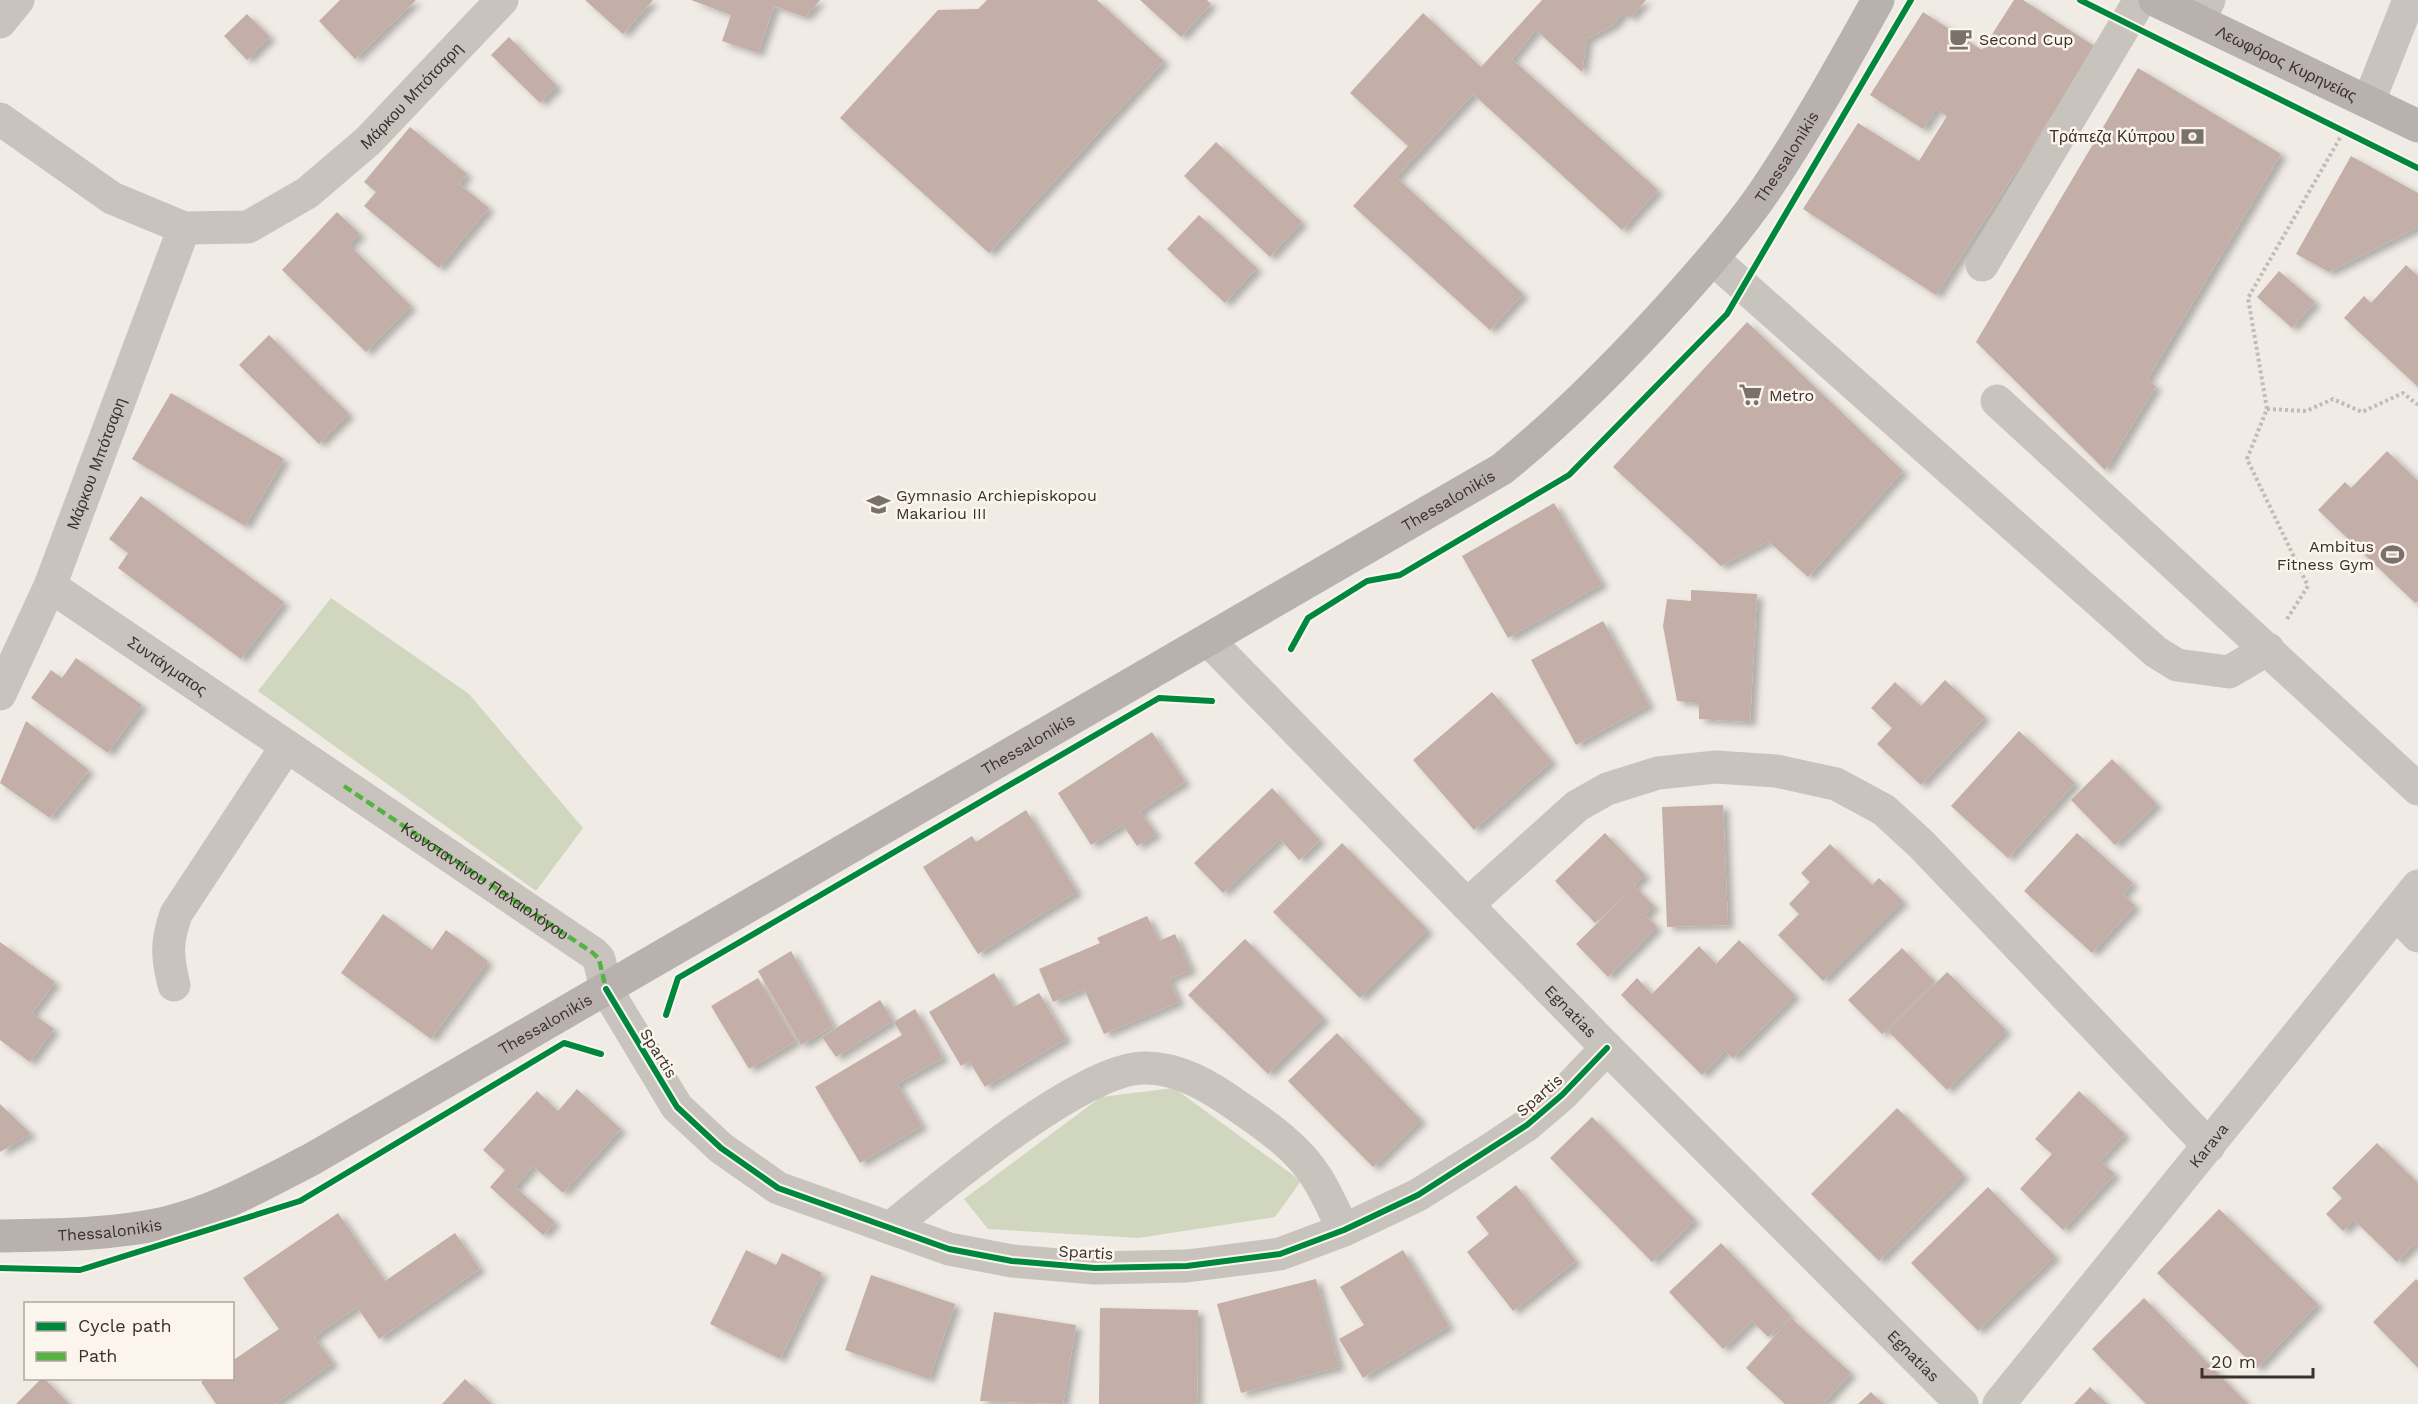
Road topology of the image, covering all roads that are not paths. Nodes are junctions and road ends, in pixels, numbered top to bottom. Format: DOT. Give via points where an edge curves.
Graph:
graph roads {
  1 [pos="18,0"];
  2 [pos="502,0"];
  3 [pos="1878,0"];
  4 [pos="2140,0"];
  5 [pos="2155,0"];
  6 [pos="2409,0"];
  7 [pos="2204,11"];
  8 [pos="0,22"];
  9 [pos="2370,101"];
  10 [pos="0,119"];
  11 [pos="2418,126"];
  12 [pos="183,228"];
  13 [pos="1713,259"];
  14 [pos="1982,265"];
  15 [pos="1997,401"];
  16 [pos="50,586"];
  17 [pos="1208,640"];
  18 [pos="2268,649"];
  19 [pos="0,694"];
  20 [pos="286,747"];
  21 [pos="344,786"];
  22 [pos="2418,789"];
  23 [pos="2418,886"];
  24 [pos="1467,905"];
  25 [pos="2407,925"];
  26 [pos="174,986"];
  27 [pos="606,989"];
  28 [pos="1607,1048"];
  29 [pos="2209,1146"];
  30 [pos="890,1228"];
  31 [pos="1344,1230"];
  32 [pos="0,1236"];
  33 [pos="1962,1404"];
  34 [pos="1999,1404"];
  1 -- 8 [label="street"];
  2 -- 12 [label="street, Μάρκου Μπότσαρη" via="368,141 308,193 248,227"];
  3 -- 13 [label="main road, Thessalonikis" via="1800,138"];
  4 -- 14 [label="street"];
  5 -- 7 [label="main road, Λεωφόρος Κυρηνείας"];
  6 -- 9 [label="street"];
  7 -- 9 [label="main road, Λεωφόρος Κυρηνείας"];
  9 -- 11 [label="main road, Λεωφόρος Κυρηνείας"];
  10 -- 12 [label="street, Μάρκου Μπότσαρη" via="112,198"];
  12 -- 16 [label="street, Μάρκου Μπότσαρη"];
  13 -- 17 [label="main road, Thessalonikis" via="1571,409 1502,469"];
  13 -- 18 [label="street" via="2156,652 2177,665 2229,672"];
  15 -- 18 [label="street"];
  16 -- 19 [label="street, Μάρκου Μπότσαρη"];
  16 -- 20 [label="street, Συντάγματος"];
  17 -- 24 [label="street, Egnatias"];
  17 -- 27 [label="main road, Thessalonikis"];
  18 -- 22 [label="street"];
  20 -- 21 [label="street, Συντάγματος"];
  20 -- 26 [label="street" via="177,914 168,937"];
  21 -- 27 [label="street, Κωνσταντίνου Παλαιολόγου" via="593,953 599,960"];
  23 -- 25 [label="street, Karava"];
  24 -- 28 [label="street, Egnatias"];
  24 -- 29 [label="street" via="1577,806 1607,789 1658,773 1716,767 1776,771 1836,784 1884,810 1922,845"];
  25 -- 29 [label="street, Karava"];
  27 -- 30 [label="street, Spartis" via="677,1107 721,1148 778,1188"];
  27 -- 32 [label="main road, Thessalonikis" via="312,1159 209,1209 165,1222 98,1233"];
  28 -- 31 [label="street, Spartis" via="1527,1125 1418,1195"];
  28 -- 33 [label="street, Egnatias"];
  29 -- 34 [label="street, Karava"];
  30 -- 31 [label="street, Spartis" via="949,1249 1012,1261 1095,1268 1187,1266 1280,1254"];
  30 -- 31 [label="street" via="988,1150 1083,1088 1119,1071 1144,1067 1191,1078 1260,1122 1296,1152 1316,1177"];
}
